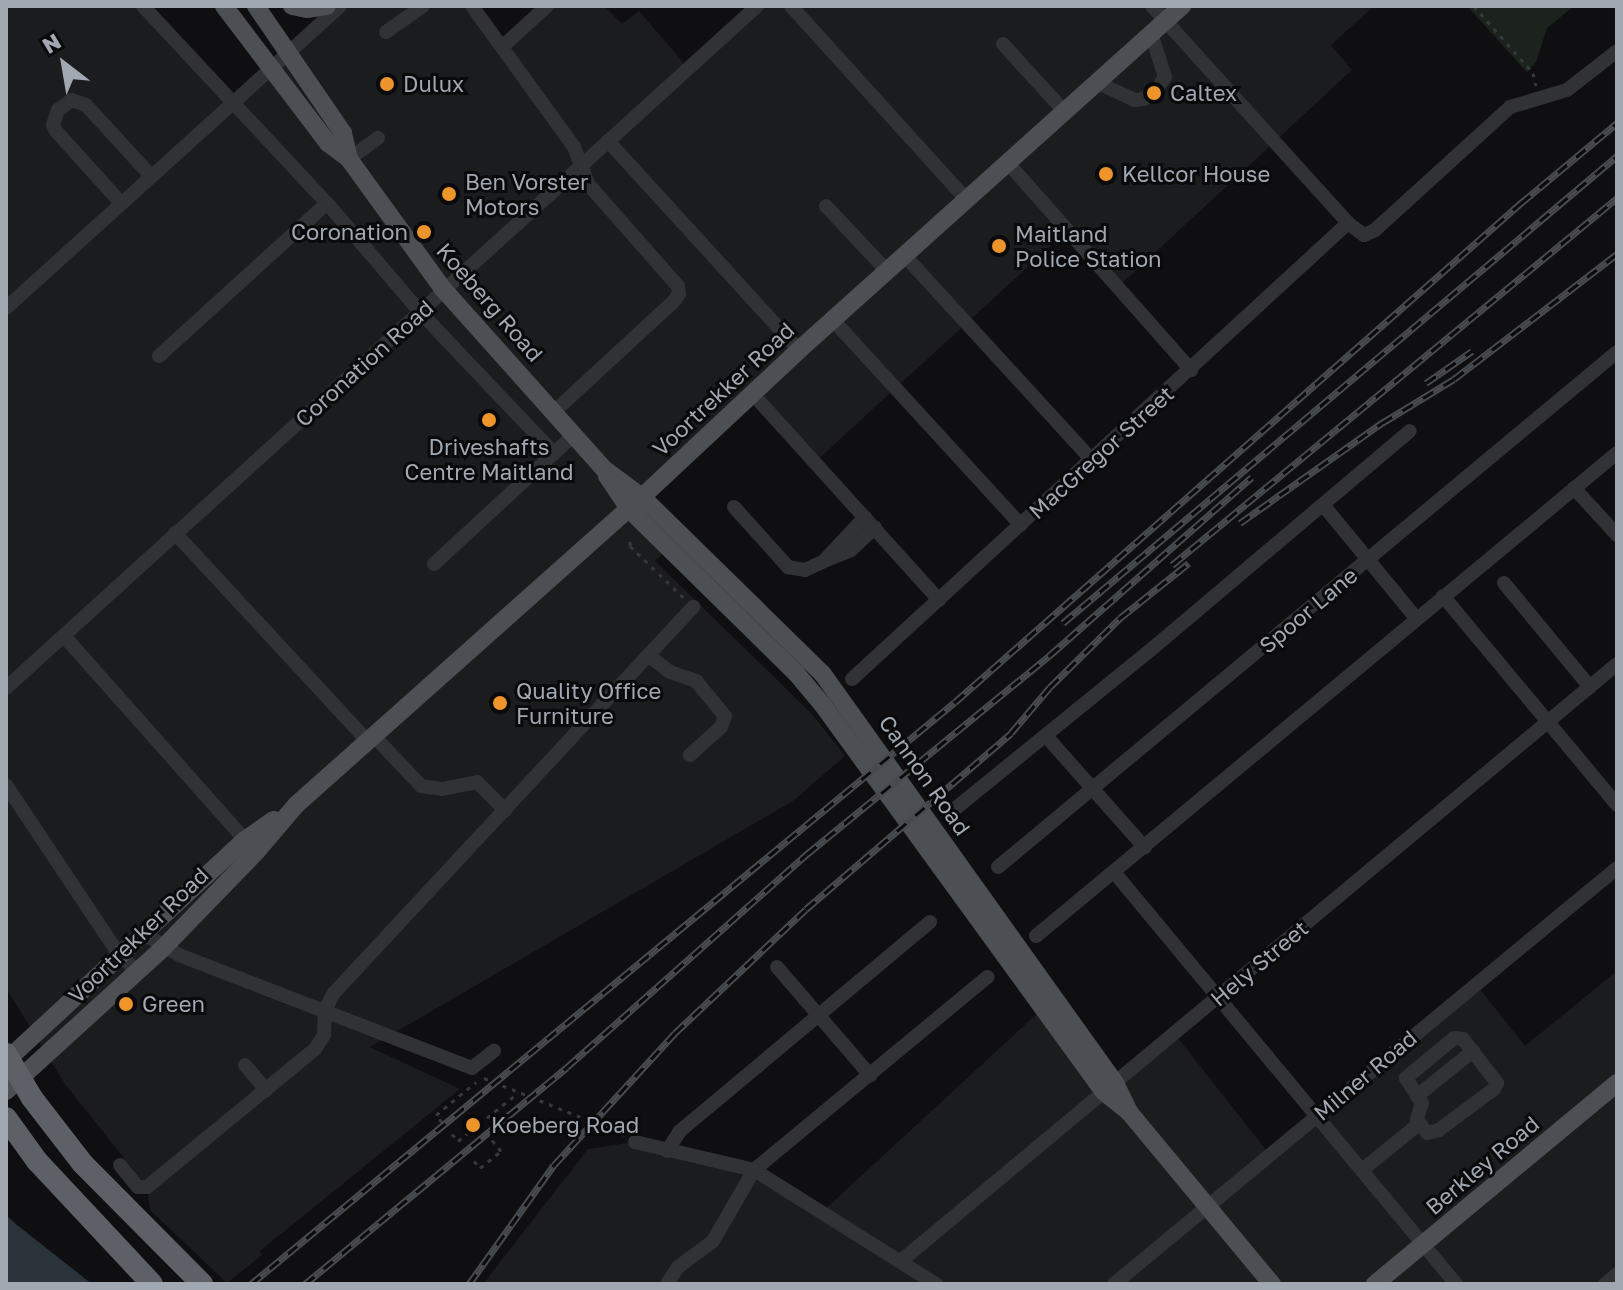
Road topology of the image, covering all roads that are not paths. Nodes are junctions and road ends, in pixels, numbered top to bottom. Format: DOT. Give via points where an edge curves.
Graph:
graph roads {
  1 [pos="143,6"];
  2 [pos="224,6"];
  3 [pos="256,6"];
  4 [pos="292,6"];
  5 [pos="327,6"];
  6 [pos="340,6"];
  7 [pos="423,6"];
  8 [pos="472,6"];
  9 [pos="547,6"];
  10 [pos="757,6"];
  11 [pos="791,6"];
  12 [pos="1152,6"];
  13 [pos="1182,6"];
  14 [pos="1158,27"];
  15 [pos="386,32"];
  16 [pos="1003,44"];
  17 [pos="502,47"];
  18 [pos="1617,51"];
  19 [pos="287,53"];
  20 [pos="271,67"];
  21 [pos="1096,82"];
  22 [pos="1161,83"];
  23 [pos="1144,99"];
  24 [pos="231,103"];
  25 [pos="1064,111"];
  26 [pos="378,138"];
  27 [pos="608,141"];
  28 [pos="349,159"];
  29 [pos="1007,162"];
  30 [pos="581,166"];
  31 [pos="151,176"];
  32 [pos="966,199"];
  33 [pos="121,203"];
  34 [pos="327,203"];
  35 [pos="826,206"];
  36 [pos="1348,223"];
  37 [pos="905,256"];
  38 [pos="887,271"];
  39 [pos="444,290"];
  40 [pos="6,308"];
  41 [pos="420,312"];
  42 [pos="833,320"];
  43 [pos="799,350"];
  44 [pos="1617,352"];
  45 [pos="159,356"];
  46 [pos="1191,370"];
  47 [pos="752,393"];
  48 [pos="554,412"];
  49 [pos="1410,431"];
  50 [pos="574,435"];
  51 [pos="554,453"];
  52 [pos="1617,453"];
  53 [pos="1092,460"];
  54 [pos="1574,488"];
  55 [pos="635,503"];
  56 [pos="1324,506"];
  57 [pos="734,507"];
  58 [pos="870,523"];
  59 [pos="1021,525"];
  60 [pos="175,533"];
  61 [pos="1617,535"];
  62 [pos="1368,560"];
  63 [pos="434,564"];
  64 [pos="1504,583"];
  65 [pos="1443,596"];
  66 [pos="939,600"];
  67 [pos="689,603"];
  68 [pos="1416,618"];
  69 [pos="64,636"];
  70 [pos="648,655"];
  71 [pos="1617,664"];
  72 [pos="852,679"];
  73 [pos="1590,687"];
  74 [pos="6,688"];
  75 [pos="1547,722"];
  76 [pos="1046,736"];
  77 [pos="370,738"];
  78 [pos="690,755"];
  79 [pos="6,785"];
  80 [pos="1095,788"];
  81 [pos="296,805"];
  82 [pos="1617,805"];
  83 [pos="956,808"];
  84 [pos="505,810"];
  85 [pos="245,840"];
  86 [pos="1145,848"];
  87 [pos="998,867"];
  88 [pos="1617,868"];
  89 [pos="1114,872"];
  90 [pos="930,922"];
  91 [pos="144,934"];
  92 [pos="1036,936"];
  93 [pos="164,947"];
  94 [pos="120,956"];
  95 [pos="777,967"];
  96 [pos="138,971"];
  97 [pos="987,977"];
  98 [pos="1218,997"];
  99 [pos="325,1011"];
  100 [pos="819,1016"];
  101 [pos="494,1051"];
  102 [pos="1473,1051"];
  103 [pos="6,1054"];
  104 [pos="6,1061"];
  105 [pos="245,1065"];
  106 [pos="870,1075"];
  107 [pos="1617,1083"];
  108 [pos="1109,1087"];
  109 [pos="266,1090"];
  110 [pos="6,1091"];
  111 [pos="1417,1096"];
  112 [pos="1316,1115"];
  113 [pos="6,1118"];
  114 [pos="1419,1124"];
  115 [pos="630,1138"];
  116 [pos="667,1151"];
  117 [pos="120,1165"];
  118 [pos="754,1170"];
  119 [pos="1362,1170"];
  120 [pos="1208,1207"];
  121 [pos="1423,1244"];
  122 [pos="901,1261"];
  123 [pos="1617,1274"];
  124 [pos="199,1280"];
  125 [pos="152,1284"];
  126 [pos="667,1284"];
  127 [pos="936,1284"];
  128 [pos="1114,1284"];
  129 [pos="1272,1284"];
  130 [pos="1376,1284"];
  131 [pos="1456,1284"];
  132 [pos="1605,1284"];
  1 -- 24 [label="street"];
  2 -- 20 [label="main road, Koeberg Road"];
  3 -- 19 [label="main road, Koeberg Road"];
  4 -- 5 [label="main road"];
  6 -- 19 [label="street"];
  7 -- 15 [label="street"];
  8 -- 17 [label="street"];
  9 -- 17 [label="street"];
  10 -- 27 [label="street, Coronation Road"];
  11 -- 32 [label="street"];
  12 -- 14 [label="street"];
  13 -- 14 [label="main road, Voortrekker Road"];
  14 -- 21 [label="main road, Voortrekker Road"];
  14 -- 22 [label="street" via="1165,77"];
  14 -- 36 [label="street"];
  16 -- 25 [label="street"];
  17 -- 30 [label="street" via="574,147"];
  18 -- 36 [label="street" via="1567,90 1521,101 1505,111 1372,233 1360,233"];
  19 -- 20 [label="street"];
  19 -- 28 [label="main road, Koeberg Road" via="343,133"];
  20 -- 24 [label="street"];
  20 -- 28 [label="main road, Koeberg Road" via="328,143"];
  21 -- 23 [label="street"];
  21 -- 25 [label="main road, Voortrekker Road"];
  24 -- 31 [label="street"];
  24 -- 34 [label="street"];
  25 -- 29 [label="main road, Voortrekker Road"];
  26 -- 28 [label="street"];
  27 -- 30 [label="street, Coronation Road"];
  27 -- 43 [label="street"];
  28 -- 39 [label="main road, Koeberg Road"];
  29 -- 32 [label="main road, Voortrekker Road"];
  29 -- 46 [label="street"];
  30 -- 39 [label="street, Coronation Road"];
  30 -- 48 [label="street" via="588,184 673,278 679,294"];
  31 -- 33 [label="street"];
  31 -- 33 [label="street" via="86,105 72,100 58,110 53,117 56,131"];
  32 -- 37 [label="main road, Voortrekker Road"];
  33 -- 40 [label="street"];
  34 -- 41 [label="street"];
  34 -- 45 [label="street"];
  35 -- 38 [label="street"];
  36 -- 46 [label="street, MacGregor Street"];
  37 -- 38 [label="main road, Voortrekker Road"];
  37 -- 53 [label="street"];
  38 -- 42 [label="main road, Voortrekker Road"];
  39 -- 41 [label="street, Coronation Road"];
  39 -- 48 [label="main road, Koeberg Road"];
  41 -- 51 [label="street"];
  41 -- 60 [label="street, Coronation Road"];
  42 -- 43 [label="main road, Voortrekker Road"];
  42 -- 59 [label="street"];
  43 -- 47 [label="main road, Voortrekker Road"];
  44 -- 62 [label="street, Spoor Lane"];
  46 -- 53 [label="street, MacGregor Street"];
  47 -- 55 [label="main road, Voortrekker Road"];
  47 -- 58 [label="street"];
  48 -- 50 [label="main road, Koeberg Road"];
  49 -- 56 [label="street"];
  50 -- 51 [label="street"];
  50 -- 55 [label="main road, Koeberg Road"];
  51 -- 63 [label="street"];
  52 -- 54 [label="street"];
  53 -- 59 [label="street, MacGregor Street"];
  54 -- 61 [label="street"];
  54 -- 65 [label="street"];
  55 -- 77 [label="main road, Voortrekker Road"];
  55 -- 108 [label="main road, Cannon Road" via="822,704"];
  56 -- 62 [label="street"];
  56 -- 76 [label="street"];
  57 -- 58 [label="street" via="788,567 805,570"];
  58 -- 66 [label="street"];
  59 -- 66 [label="street, MacGregor Street"];
  60 -- 69 [label="street, Coronation Road"];
  60 -- 77 [label="street"];
  62 -- 68 [label="street"];
  62 -- 80 [label="street, Spoor Lane"];
  64 -- 73 [label="street"];
  65 -- 68 [label="street"];
  65 -- 75 [label="street"];
  66 -- 72 [label="street, MacGregor Street"];
  67 -- 70 [label="street"];
  68 -- 86 [label="street"];
  69 -- 74 [label="street, Coronation Road"];
  69 -- 85 [label="street"];
  70 -- 78 [label="street" via="670,672 696,681 725,716 721,727"];
  70 -- 84 [label="street"];
  71 -- 73 [label="street, Hely Street"];
  73 -- 75 [label="street, Hely Street"];
  75 -- 82 [label="street"];
  75 -- 98 [label="street, Hely Street"];
  76 -- 80 [label="street"];
  76 -- 83 [label="street"];
  77 -- 81 [label="main road, Voortrekker Road"];
  77 -- 84 [label="street" via="421,786 442,789 477,782"];
  79 -- 94 [label="street"];
  80 -- 86 [label="street"];
  80 -- 87 [label="street, Spoor Lane"];
  81 -- 85 [label="main road, Voortrekker Road"];
  81 -- 93 [label="main road, Voortrekker Road"];
  84 -- 99 [label="street" via="333,994"];
  85 -- 91 [label="main road, Voortrekker Road"];
  86 -- 89 [label="street"];
  88 -- 112 [label="street, Milner Road"];
  89 -- 92 [label="street"];
  89 -- 98 [label="street"];
  90 -- 100 [label="street"];
  91 -- 93 [label="street"];
  91 -- 94 [label="main road, Voortrekker Road"];
  93 -- 96 [label="main road, Voortrekker Road"];
  93 -- 99 [label="street"];
  94 -- 96 [label="street"];
  94 -- 104 [label="main road, Voortrekker Road"];
  95 -- 100 [label="street"];
  96 -- 110 [label="main road, Voortrekker Road"];
  97 -- 106 [label="street"];
  98 -- 108 [label="street, Hely Street"];
  98 -- 112 [label="street"];
  99 -- 101 [label="street" via="472,1068"];
  99 -- 109 [label="street" via="324,1035 315,1049"];
  100 -- 106 [label="street"];
  100 -- 116 [label="street" via="680,1131"];
  102 -- 111 [label="street"];
  102 -- 111 [label="street" via="1455,1038 1408,1075 1407,1083"];
  102 -- 114 [label="street" via="1494,1075 1494,1089 1439,1130 1427,1133"];
  103 -- 124 [label="highway" via="83,1164"];
  105 -- 109 [label="street"];
  106 -- 118 [label="street"];
  107 -- 121 [label="main road, Berkley Road"];
  108 -- 120 [label="main road, Cannon Road"];
  108 -- 122 [label="street, Hely Street"];
  109 -- 117 [label="street" via="147,1187 138,1187"];
  111 -- 114 [label="street" via="1422,1103"];
  112 -- 119 [label="street"];
  112 -- 120 [label="street, Milner Road"];
  113 -- 125 [label="highway" via="37,1161"];
  114 -- 119 [label="street"];
  115 -- 116 [label="street"];
  116 -- 118 [label="street"];
  118 -- 122 [label="street"];
  118 -- 126 [label="street" via="713,1241 678,1267"];
  119 -- 121 [label="street"];
  120 -- 128 [label="street, Milner Road"];
  120 -- 129 [label="main road, Cannon Road"];
  121 -- 130 [label="main road, Berkley Road"];
  121 -- 131 [label="street"];
  122 -- 127 [label="street"];
  123 -- 132 [label="street"];
}
